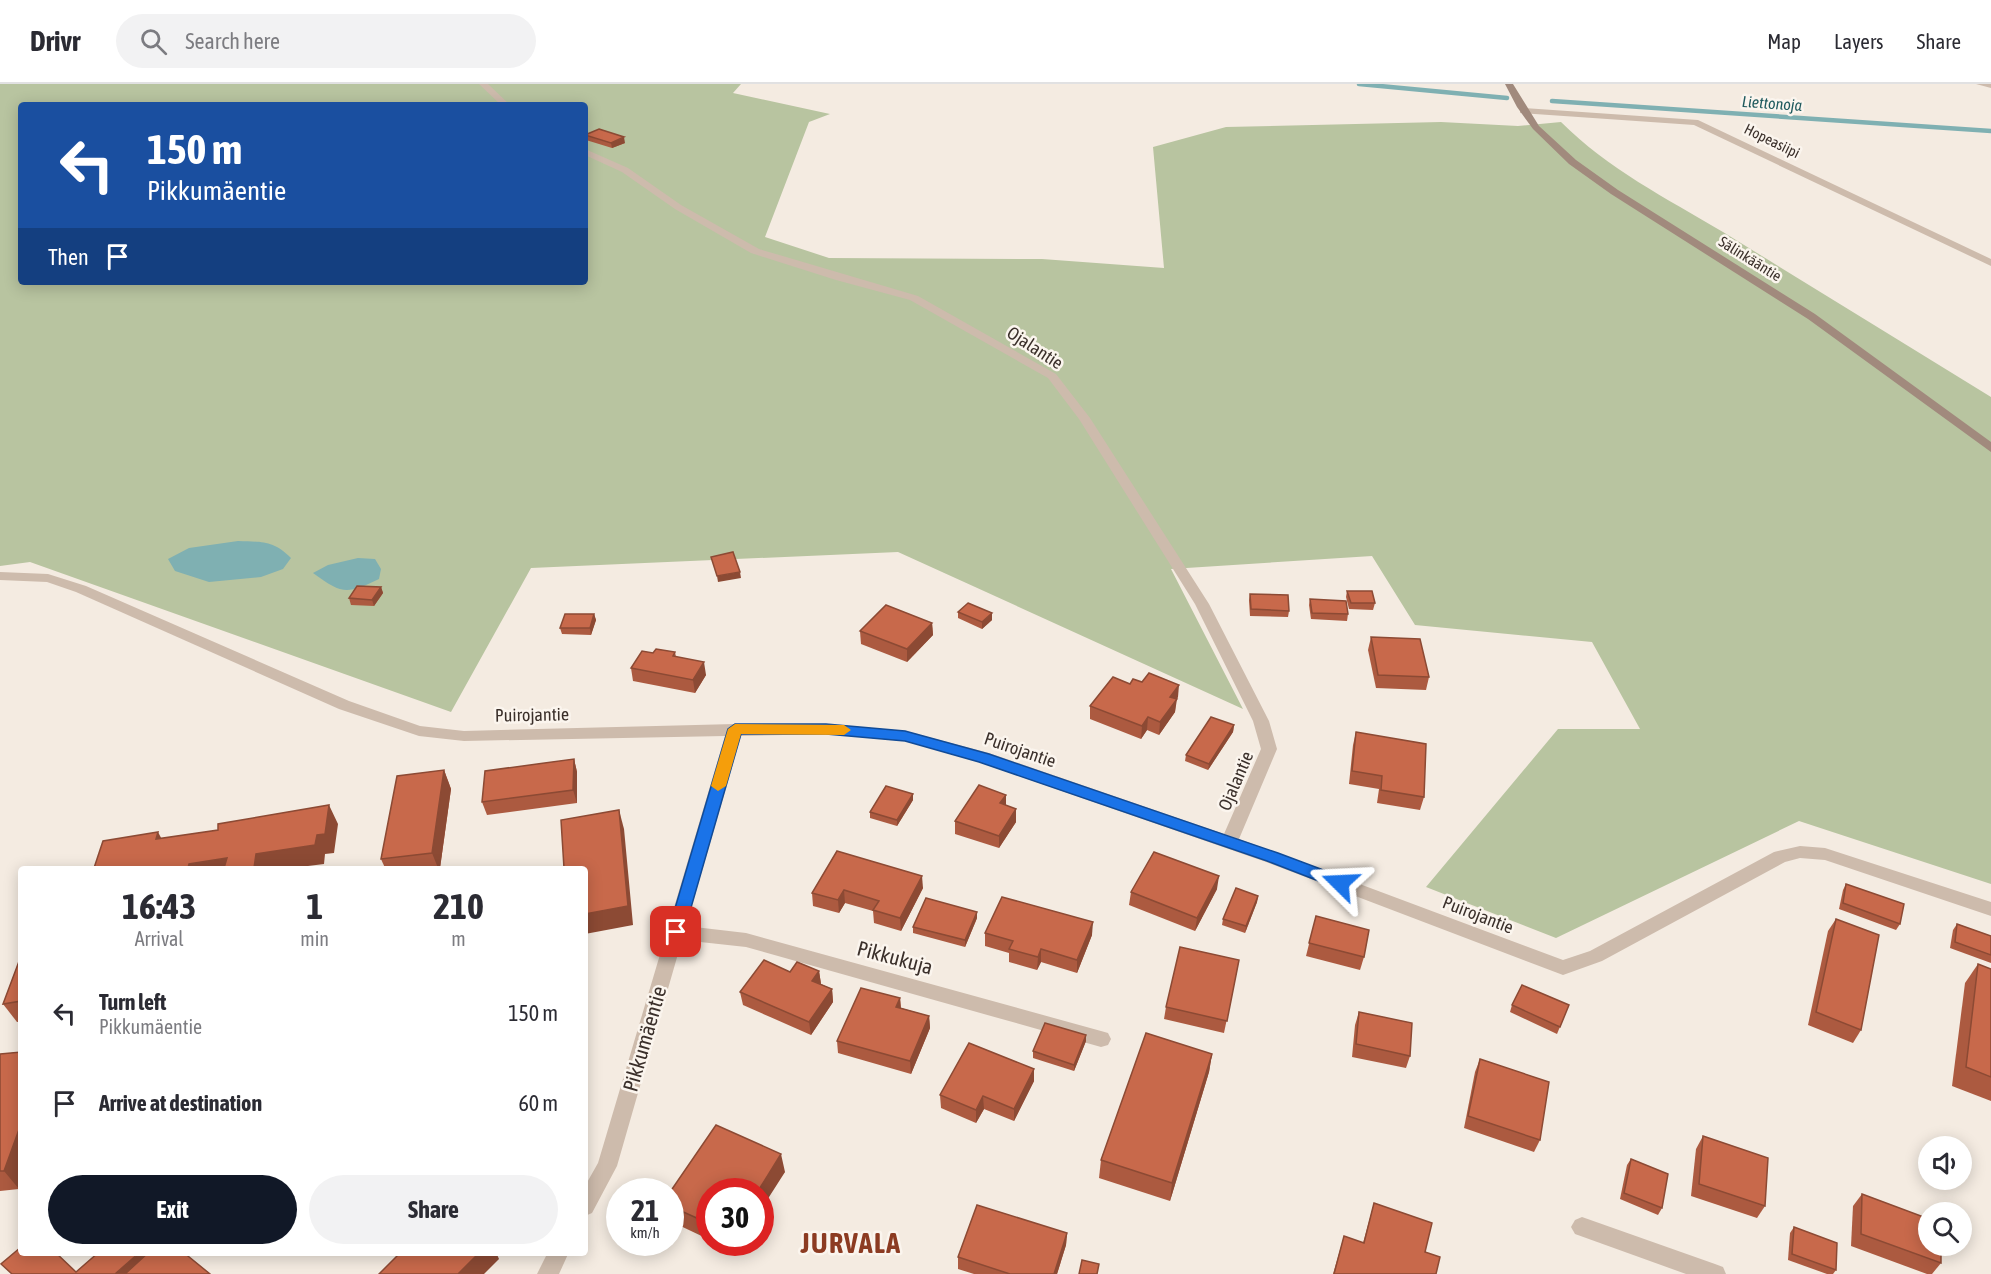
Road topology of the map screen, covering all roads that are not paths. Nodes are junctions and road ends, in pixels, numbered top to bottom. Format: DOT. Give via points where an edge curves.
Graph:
graph roads {
  1 [pos="483,84"];
  2 [pos="1509,84"];
  3 [pos="1980,84"];
  4 [pos="1991,85"];
  5 [pos="503,102"];
  6 [pos="1523,111"];
  7 [pos="588,153"];
  8 [pos="1991,263"];
  9 [pos="1991,448"];
  10 [pos="0,576"];
  11 [pos="735,729"];
  12 [pos="1229,843"];
  13 [pos="1991,909"];
  14 [pos="676,932"];
  15 [pos="1101,1038"];
  16 [pos="588,1201"];
  17 [pos="1582,1227"];
  18 [pos="558,1256"];
  19 [pos="548,1274"];
  20 [pos="1714,1274"];
  1 -- 5 [label="street"];
  2 -- 6 [label="street, Sälinkääntie"];
  3 -- 4 [label="street"];
  6 -- 8 [label="street, Hopeasiipi" via="1704,125"];
  6 -- 9 [label="street, Sälinkääntie" via="1557,151 1589,177 1863,351"];
  7 -- 12 [label="street, Ojalantie" via="626,170 678,207 755,251 914,298 1052,376 1084,418 1202,604 1261,721 1269,749"];
  10 -- 11 [label="street, Puirojantie" via="48,578 81,589 344,705 419,731 464,736"];
  11 -- 12 [label="street, Puirojantie" via="826,729 905,736 983,758"];
  11 -- 14 [label="street, Pikkumäentie"];
  12 -- 13 [label="street, Puirojantie" via="1563,968 1596,956 1780,857 1800,852 1825,854"];
  14 -- 15 [label="street, Pikkukuja" via="746,940"];
  14 -- 16 [label="street, Pikkumäentie" via="607,1166"];
  17 -- 20 [label="street"];
  18 -- 19 [label="street"];
}
